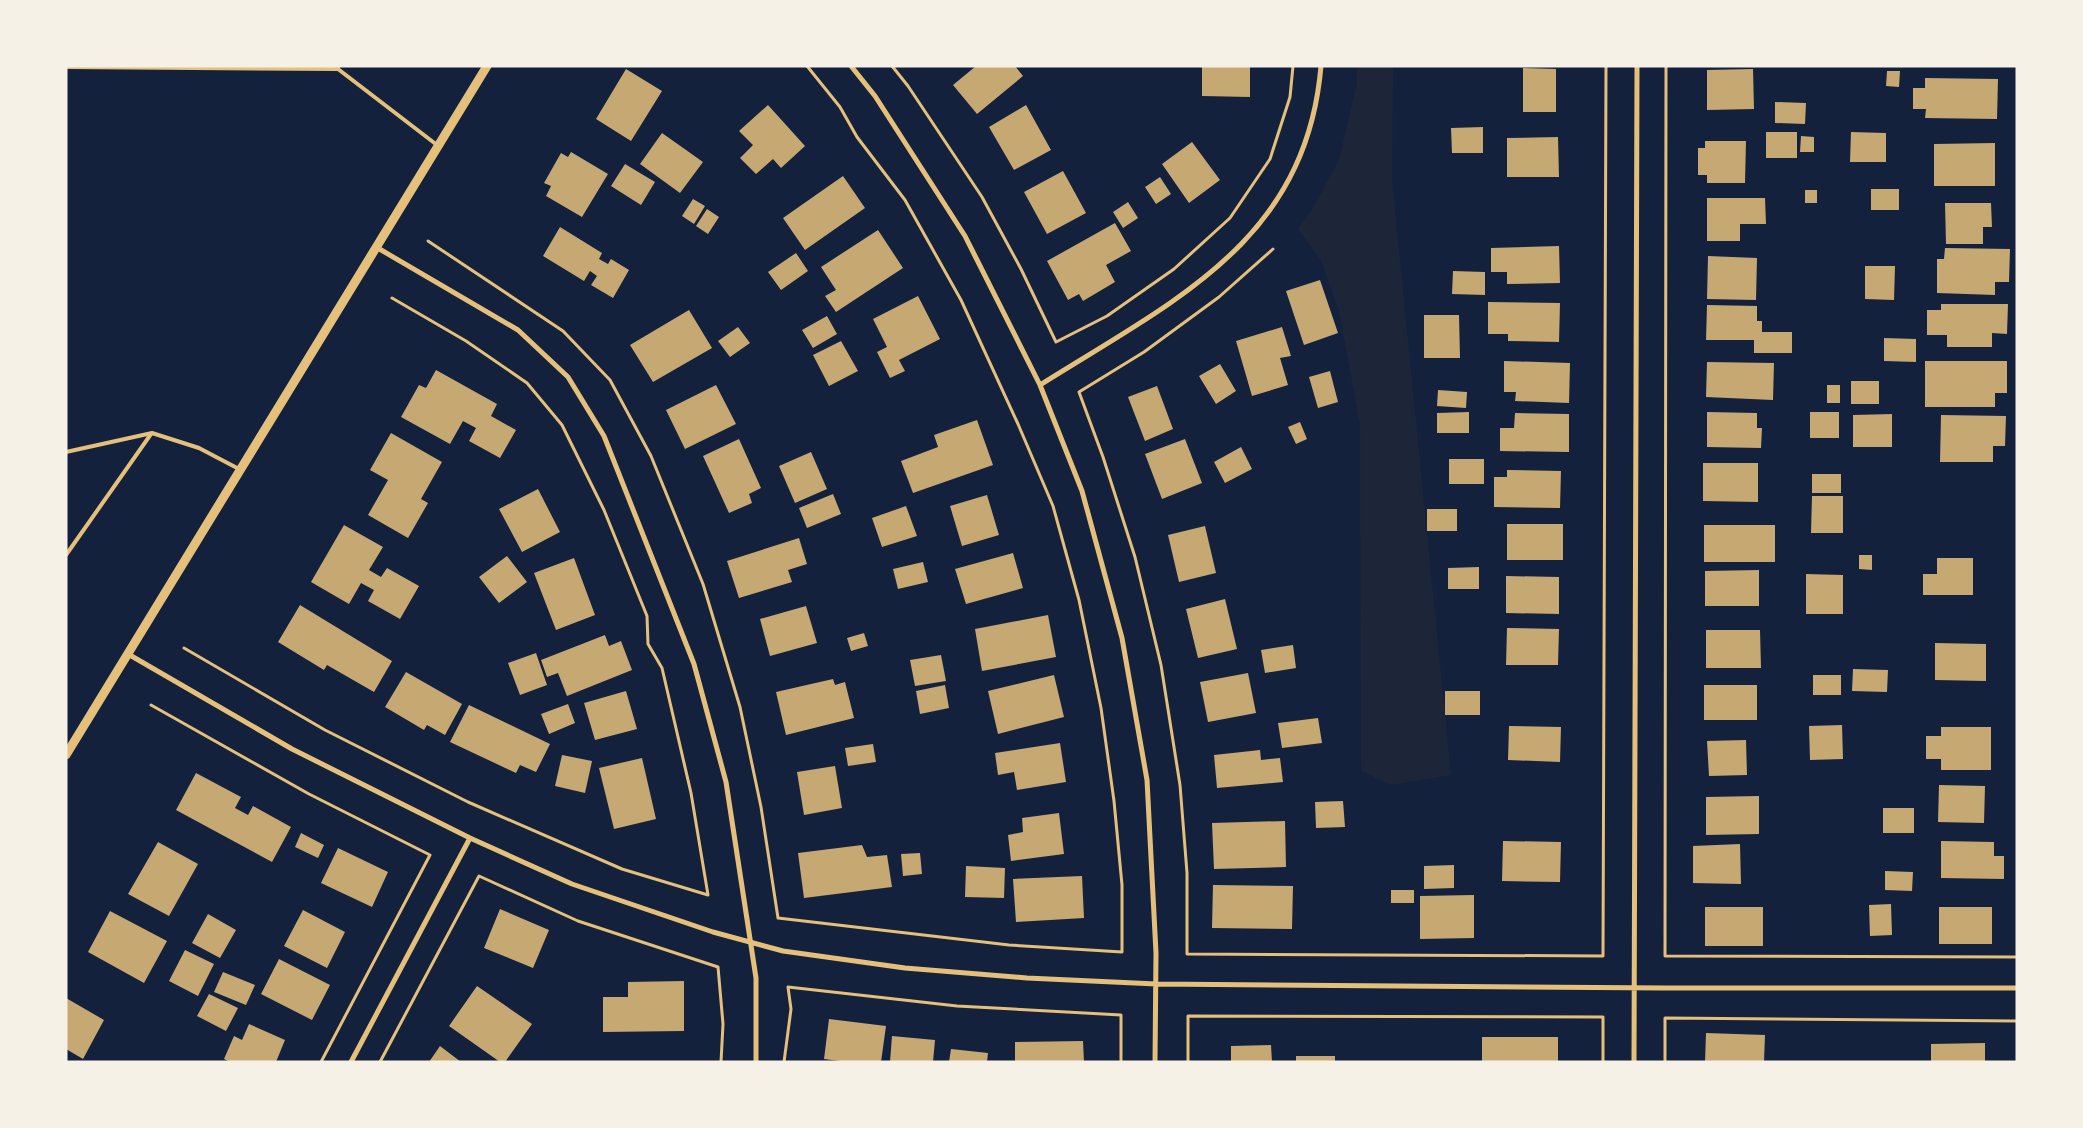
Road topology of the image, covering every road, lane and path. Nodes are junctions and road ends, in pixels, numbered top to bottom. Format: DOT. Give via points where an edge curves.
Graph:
graph roads {
  1 [pos="487,66"];
  2 [pos="807,66"];
  3 [pos="851,66"];
  4 [pos="892,66"];
  5 [pos="1293,66"];
  6 [pos="1321,66"];
  7 [pos="1606,66"];
  8 [pos="1637,66"];
  9 [pos="1666,66"];
  10 [pos="66,67"];
  11 [pos="174,67"];
  12 [pos="338,68"];
  13 [pos="438,146"];
  14 [pos="428,241"];
  15 [pos="376,247"];
  16 [pos="1272,249"];
  17 [pos="392,298"];
  18 [pos="1040,384"];
  19 [pos="152,433"];
  20 [pos="66,452"];
  21 [pos="240,470"];
  22 [pos="66,554"];
  23 [pos="184,648"];
  24 [pos="128,654"];
  25 [pos="151,705"];
  26 [pos="66,755"];
  27 [pos="470,838"];
  28 [pos="750,943"];
  29 [pos="2017,956"];
  30 [pos="1156,984"];
  31 [pos="1634,988"];
  32 [pos="2017,988"];
  33 [pos="2017,1021"];
  34 [pos="321,1062"];
  35 [pos="351,1062"];
  36 [pos="380,1062"];
  37 [pos="721,1062"];
  38 [pos="756,1062"];
  39 [pos="784,1062"];
  40 [pos="1121,1062"];
  41 [pos="1155,1062"];
  42 [pos="1188,1062"];
  43 [pos="1603,1062"];
  44 [pos="1634,1062"];
  45 [pos="1665,1062"];
  1 -- 13 [label="street"];
  2 -- 14 [label="path" via="905,200 961,300 1053,506 1079,600 1101,708 1122,885 1122,952 1009,946 778,918 761,807 740,707 703,584 651,456 610,380 563,331"];
  3 -- 18 [label="street" via="875,96 965,236"];
  4 -- 5 [label="path" via="982,197 1056,342 1107,316 1174,269 1230,218 1270,159 1290,97"];
  6 -- 18 [label="street" via="1310,133 1293,175 1246,241 1171,302"];
  7 -- 16 [label="path" via="1603,956 1187,954 1187,873 1180,785 1161,665 1135,556 1079,392 1144,352 1219,298"];
  8 -- 31 [label="street"];
  9 -- 29 [label="path" via="1665,956"];
  10 -- 11 [label="lane"];
  11 -- 12 [label="lane"];
  12 -- 13 [label="lane"];
  13 -- 15 [label="street"];
  15 -- 21 [label="street"];
  15 -- 28 [label="street" via="518,330 568,377 604,436 694,664 726,782"];
  17 -- 23 [label="path" via="466,341 527,383 562,425 604,510 647,616 648,644 662,668 691,794 708,895 622,869 468,802 325,730"];
  18 -- 30 [label="street" via="1082,491 1122,638 1147,780"];
  19 -- 20 [label="lane"];
  19 -- 21 [label="lane" via="199,448"];
  19 -- 22 [label="lane"];
  21 -- 24 [label="street"];
  24 -- 26 [label="street"];
  24 -- 27 [label="street" via="292,748"];
  25 -- 34 [label="path" via="308,794 430,855"];
  27 -- 28 [label="street" via="572,884"];
  27 -- 35 [label="street"];
  28 -- 30 [label="street" via="783,951 906,968"];
  28 -- 38 [label="street" via="756,978"];
  30 -- 31 [label="street"];
  30 -- 41 [label="street"];
  31 -- 32 [label="street"];
  31 -- 44 [label="street"];
  33 -- 45 [label="path" via="1665,1018"];
  36 -- 37 [label="path" via="479,876 578,921 718,967 723,1024"];
  39 -- 40 [label="path" via="790,1009 788,987 957,1006 1121,1015"];
  42 -- 43 [label="path" via="1188,1016 1603,1017"];
}
